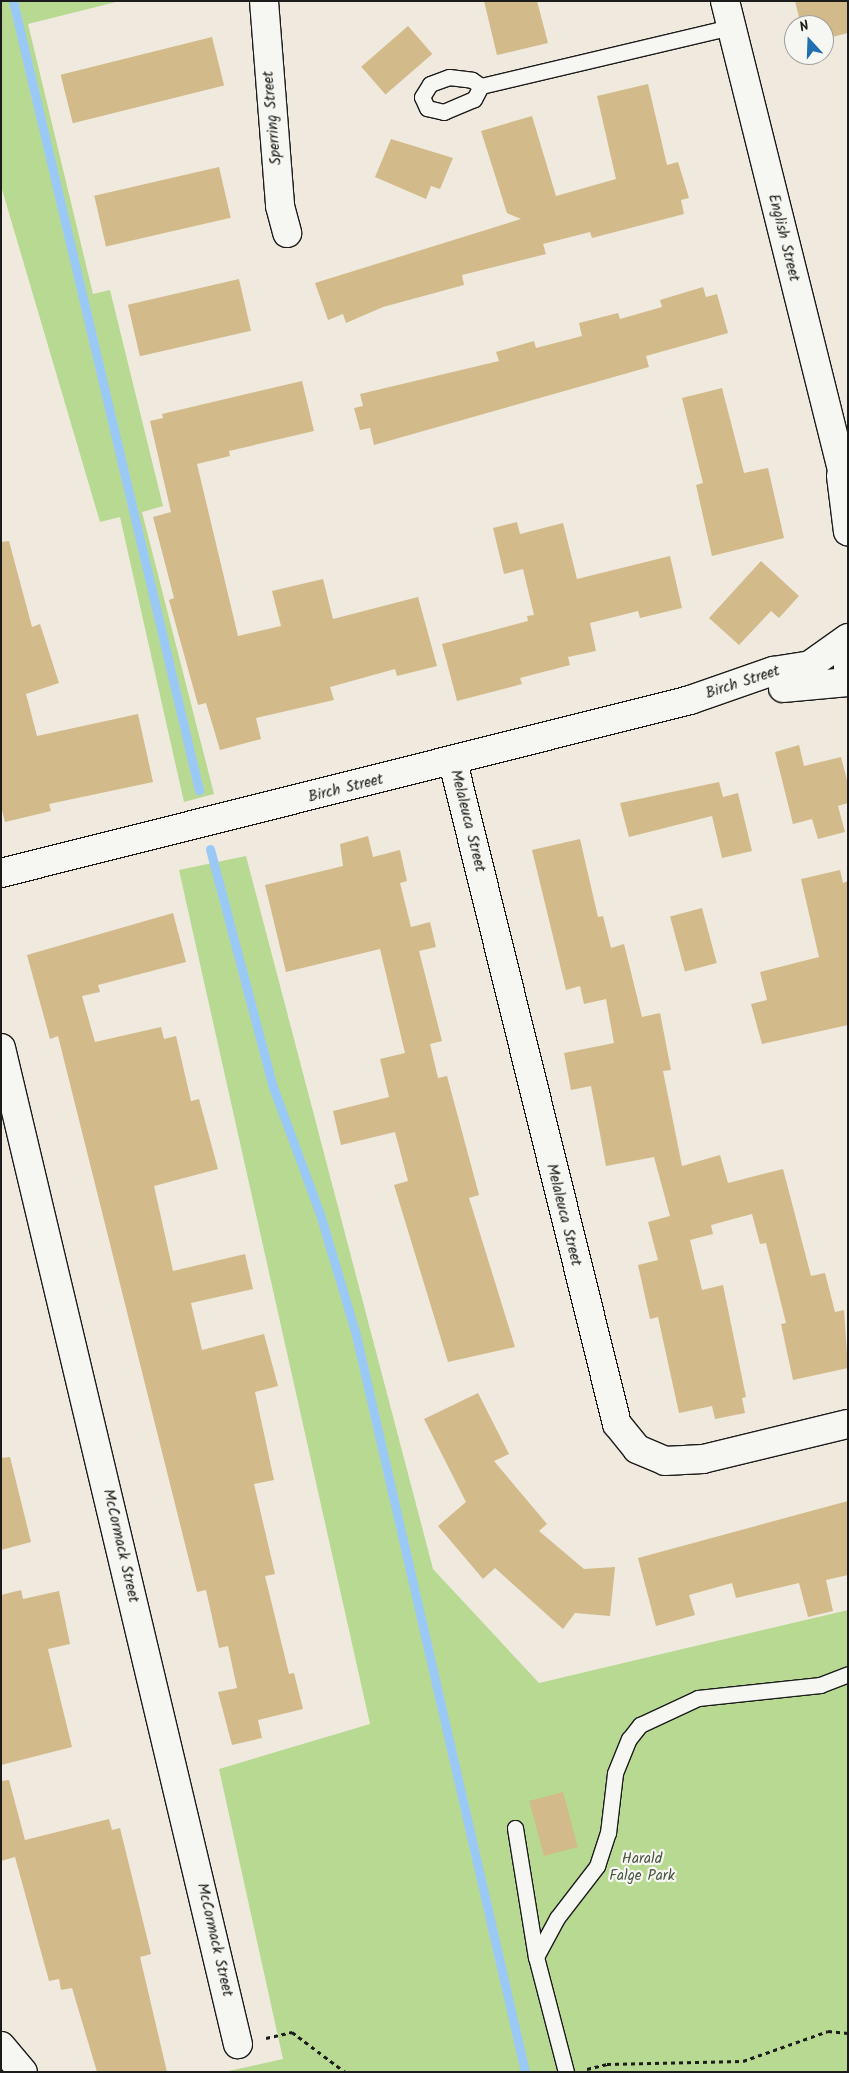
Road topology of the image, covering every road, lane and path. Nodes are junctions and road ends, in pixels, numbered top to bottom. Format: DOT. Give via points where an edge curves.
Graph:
graph roads {
  1 [pos="264,1"];
  2 [pos="728,14"];
  3 [pos="481,86"];
  4 [pos="287,233"];
  5 [pos="844,484"];
  6 [pos="848,532"];
  7 [pos="848,639"];
  8 [pos="848,668"];
  9 [pos="848,682"];
  10 [pos="690,700"];
  11 [pos="453,762"];
  12 [pos="1,873"];
  13 [pos="1,1048"];
  14 [pos="848,1424"];
  15 [pos="848,1674"];
  16 [pos="515,1828"];
  17 [pos="536,1957"];
  18 [pos="848,2033"];
  19 [pos="238,2044"];
  20 [pos="1,2046"];
  21 [pos="637,2065"];
  22 [pos="23,2072"];
  23 [pos="345,2072"];
  24 [pos="566,2072"];
  25 [pos="640,2072"];
  1 -- 4 [label="street, Sperring Street" via="280,206"];
  2 -- 3 [label="lane"];
  2 -- 5 [label="street, English Street"];
  5 -- 6 [label="street, English Street"];
  7 -- 8 [label="street"];
  7 -- 10 [label="street, Birch Street" via="810,665 773,671"];
  9 -- 10 [label="street, Birch Street"];
  10 -- 11 [label="street, Birch Street"];
  11 -- 12 [label="street, Birch Street"];
  11 -- 14 [label="street, Melaleuca Street" via="617,1424 637,1449 665,1461 703,1459"];
  13 -- 19 [label="street, McCormack Street"];
  15 -- 17 [label="lane" via="820,1685 698,1698 640,1725 615,1772 608,1833 598,1866 557,1918"];
  16 -- 17 [label="lane"];
  17 -- 24 [label="lane"];
  18 -- 21 [label="path" via="828,2031 743,2061"];
  19 -- 23 [label="path" via="292,2032"];
  20 -- 22 [label="street"];
  21 -- 24 [label="path" via="607,2064"];
  21 -- 25 [label="path"];
}
